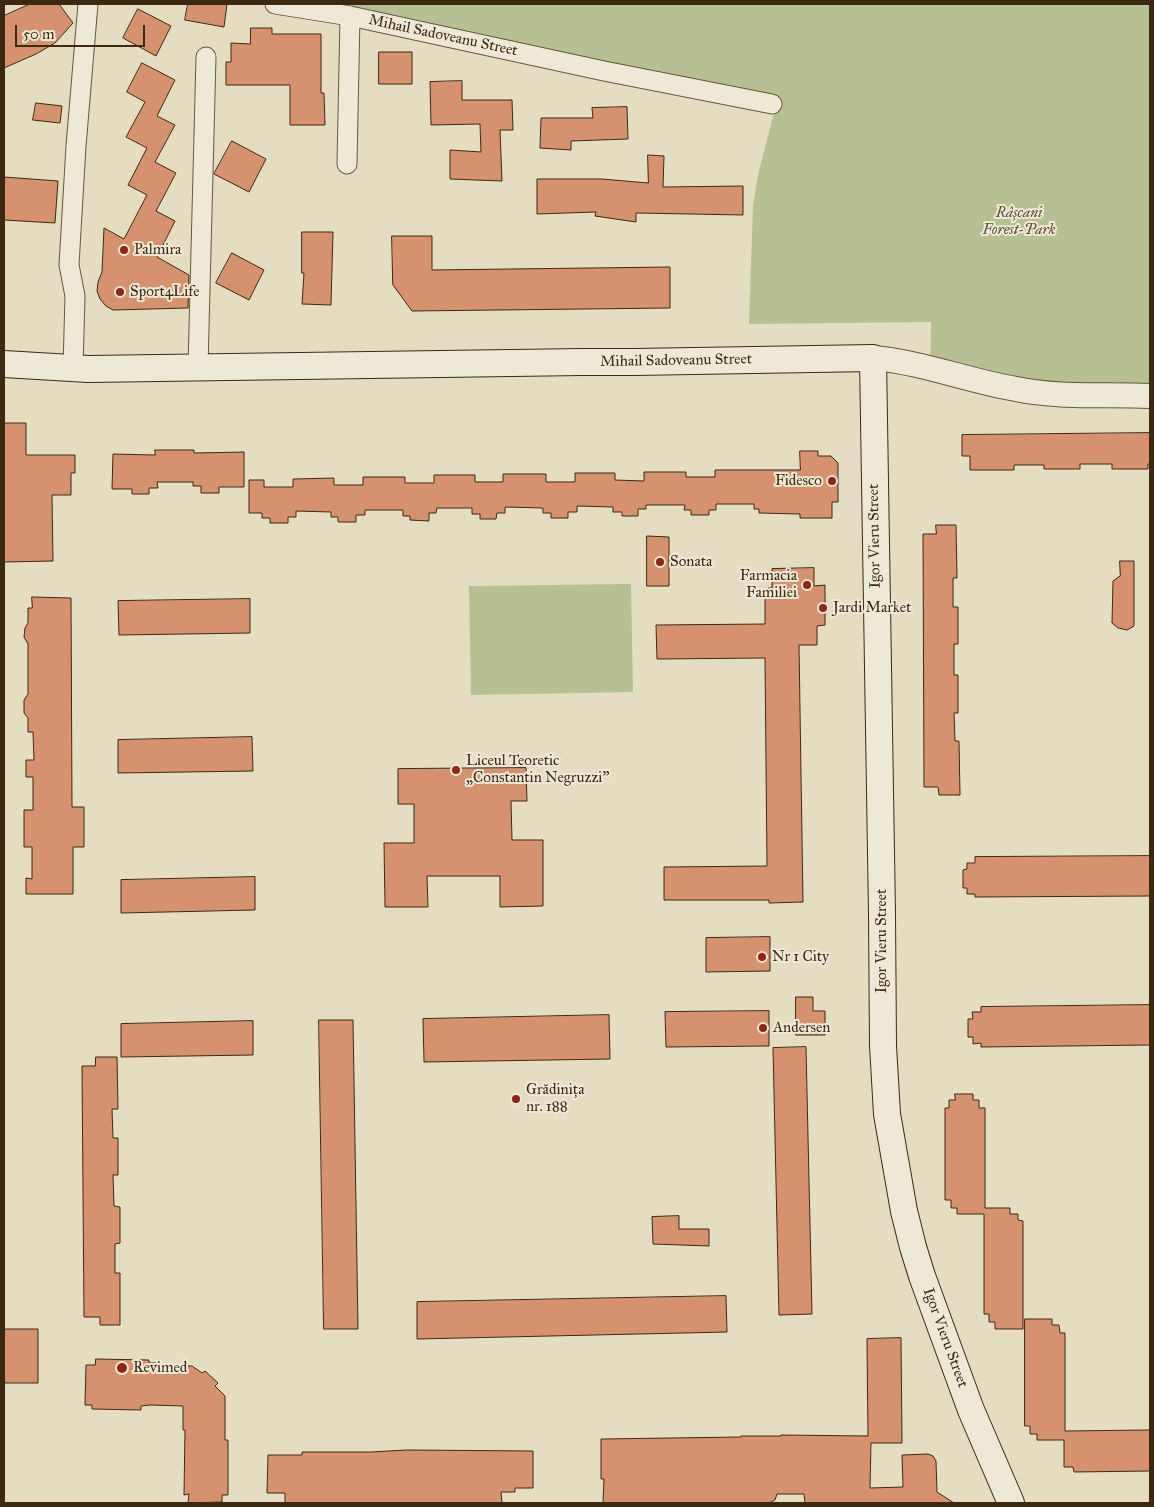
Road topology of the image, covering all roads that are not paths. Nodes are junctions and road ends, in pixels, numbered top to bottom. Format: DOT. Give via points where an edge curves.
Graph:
graph roads {
  1 [pos="88,4"];
  2 [pos="275,4"];
  3 [pos="350,16"];
  4 [pos="206,57"];
  5 [pos="772,104"];
  6 [pos="347,164"];
  7 [pos="873,358"];
  8 [pos="4,364"];
  9 [pos="198,367"];
  10 [pos="73,368"];
  11 [pos="1150,396"];
  12 [pos="1011,1503"];
  1 -- 10 [label="street" via="69,265 75,296"];
  2 -- 3 [label="street, Mihail Sadoveanu Street"];
  3 -- 5 [label="street, Mihail Sadoveanu Street"];
  3 -- 6 [label="street, Mihail Sadoveanu Street"];
  4 -- 9 [label="street"];
  7 -- 9 [label="main road, Mihail Sadoveanu Street"];
  7 -- 11 [label="street, Mihail Sadoveanu Street" via="898,360 1018,390"];
  7 -- 12 [label="main road, Igor Vieru Street" via="881,955 887,1114 912,1247 971,1410"];
  8 -- 10 [label="main road, Mihail Sadoveanu Street"];
  9 -- 10 [label="main road, Mihail Sadoveanu Street"];
}
